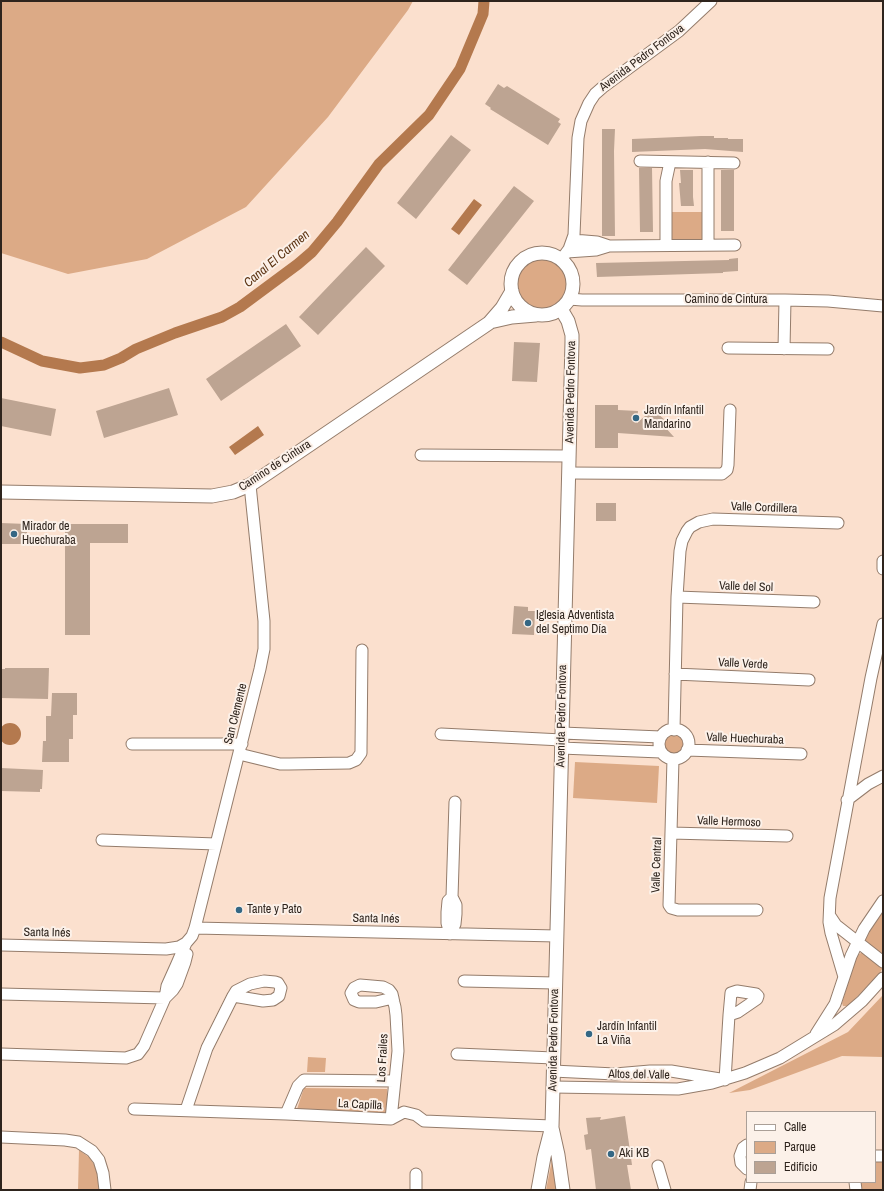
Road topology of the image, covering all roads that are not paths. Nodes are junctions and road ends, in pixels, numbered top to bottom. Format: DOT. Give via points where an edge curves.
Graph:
graph roads {
  1 [pos="711,1"];
  2 [pos="640,161"];
  3 [pos="670,162"];
  4 [pos="708,162"];
  5 [pos="734,163"];
  6 [pos="573,240"];
  7 [pos="666,245"];
  8 [pos="708,245"];
  9 [pos="735,245"];
  10 [pos="609,246"];
  11 [pos="564,256"];
  12 [pos="512,291"];
  13 [pos="785,300"];
  14 [pos="565,304"];
  15 [pos="883,306"];
  16 [pos="537,315"];
  17 [pos="488,323"];
  18 [pos="728,348"];
  19 [pos="784,349"];
  20 [pos="828,349"];
  21 [pos="730,410"];
  22 [pos="421,455"];
  23 [pos="569,456"];
  24 [pos="568,473"];
  25 [pos="250,485"];
  26 [pos="1,492"];
  27 [pos="838,523"];
  28 [pos="883,561"];
  29 [pos="883,569"];
  30 [pos="677,598"];
  31 [pos="814,602"];
  32 [pos="883,624"];
  33 [pos="362,650"];
  34 [pos="675,674"];
  35 [pos="809,680"];
  36 [pos="674,730"];
  37 [pos="441,734"];
  38 [pos="661,737"];
  39 [pos="562,740"];
  40 [pos="132,744"];
  41 [pos="240,749"];
  42 [pos="687,750"];
  43 [pos="661,752"];
  44 [pos="801,754"];
  45 [pos="673,759"];
  46 [pos="883,776"];
  47 [pos="851,779"];
  48 [pos="864,787"];
  49 [pos="847,800"];
  50 [pos="455,802"];
  51 [pos="671,833"];
  52 [pos="787,836"];
  53 [pos="102,840"];
  54 [pos="216,844"];
  55 [pos="883,901"];
  56 [pos="757,910"];
  57 [pos="830,916"];
  58 [pos="195,928"];
  59 [pos="450,934"];
  60 [pos="557,936"];
  61 [pos="186,943"];
  62 [pos="858,943"];
  63 [pos="1,945"];
  64 [pos="883,962"];
  65 [pos="844,976"];
  66 [pos="883,978"];
  67 [pos="464,981"];
  68 [pos="555,983"];
  69 [pos="1,994"];
  70 [pos="233,996"];
  71 [pos="165,998"];
  72 [pos="393,998"];
  73 [pos="728,1015"];
  74 [pos="812,1039"];
  75 [pos="1,1054"];
  76 [pos="456,1054"];
  77 [pos="554,1058"];
  78 [pos="553,1071"];
  79 [pos="577,1072"];
  80 [pos="725,1080"];
  81 [pos="395,1081"];
  82 [pos="553,1087"];
  83 [pos="576,1088"];
  84 [pos="134,1109"];
  85 [pos="186,1110"];
  86 [pos="286,1114"];
  87 [pos="391,1120"];
  88 [pos="552,1126"];
  89 [pos="1,1137"];
  90 [pos="746,1146"];
  91 [pos="658,1166"];
  92 [pos="746,1168"];
  93 [pos="416,1174"];
  94 [pos="105,1190"];
  95 [pos="416,1190"];
  96 [pos="538,1190"];
  97 [pos="563,1190"];
  98 [pos="665,1190"];
  1 -- 6 [label="street, Avenida Pedro Fontova" via="679,31 603,87 589,103 581,121 578,138"];
  2 -- 3 [label="street"];
  3 -- 4 [label="street"];
  3 -- 7 [label="street" via="666,181"];
  4 -- 5 [label="street"];
  4 -- 8 [label="street"];
  6 -- 10 [label="street"];
  6 -- 11 [label="street, Avenida Pedro Fontova"];
  7 -- 8 [label="street"];
  7 -- 10 [label="street"];
  8 -- 9 [label="street"];
  10 -- 11 [label="street"];
  11 -- 12 [label="street" via="538,254 527,257 515,269"];
  11 -- 14 [label="street" via="572,275 572,291"];
  12 -- 16 [label="street" via="518,304"];
  12 -- 17 [label="street, Camino de Cintura" via="502,308"];
  13 -- 14 [label="street, Camino de Cintura" via="582,300"];
  13 -- 15 [label="street, Camino de Cintura"];
  13 -- 19 [label="street"];
  14 -- 16 [label="street" via="549,314"];
  14 -- 23 [label="street, Avenida Pedro Fontova" via="572,335"];
  16 -- 17 [label="street, Camino de Cintura" via="512,317"];
  17 -- 25 [label="street, Camino de Cintura"];
  18 -- 19 [label="street"];
  19 -- 20 [label="street"];
  21 -- 24 [label="street" via="728,465 722,474"];
  22 -- 23 [label="street"];
  23 -- 24 [label="street, Avenida Pedro Fontova"];
  24 -- 39 [label="street, Avenida Pedro Fontova"];
  25 -- 26 [label="street, Camino de Cintura" via="212,496"];
  25 -- 41 [label="street, San Clemente" via="264,635 260,669"];
  27 -- 30 [label="street, Valle Cordillera" via="713,519 699,522 690,527 681,546"];
  28 -- 29 [label="street"];
  30 -- 31 [label="street, Valle del Sol"];
  30 -- 34 [label="street"];
  32 -- 47 [label="street"];
  33 -- 41 [label="street" via="362,749 356,760 349,763 280,764"];
  34 -- 35 [label="street, Valle Verde"];
  34 -- 36 [label="street"];
  36 -- 38 [label="street" via="666,732"];
  36 -- 42 [label="street" via="685,734"];
  37 -- 39 [label="street"];
  38 -- 39 [label="street"];
  38 -- 43 [label="street"];
  39 -- 43 [label="street"];
  39 -- 60 [label="street, Avenida Pedro Fontova"];
  40 -- 41 [label="street"];
  41 -- 54 [label="street, San Clemente"];
  42 -- 44 [label="street, Valle Huechuraba"];
  42 -- 45 [label="street" via="682,757"];
  43 -- 45 [label="street"];
  45 -- 51 [label="street, Valle Central"];
  46 -- 48 [label="street"];
  47 -- 48 [label="street" via="860,780"];
  47 -- 49 [label="street"];
  48 -- 49 [label="street"];
  49 -- 57 [label="street" via="830,898"];
  50 -- 59 [label="street" via="452,897 456,905 456,914"];
  51 -- 52 [label="street, Valle Hermoso"];
  51 -- 56 [label="street, Valle Central" via="671,908"];
  53 -- 54 [label="street"];
  54 -- 58 [label="street, San Clemente"];
  55 -- 62 [label="street, Altos del Valle" via="864,929"];
  57 -- 62 [label="street"];
  57 -- 65 [label="street" via="832,939"];
  58 -- 59 [label="street, Santa Inés"];
  58 -- 61 [label="street, San Clemente"];
  59 -- 60 [label="street, Santa Inés"];
  60 -- 68 [label="street, Avenida Pedro Fontova"];
  61 -- 63 [label="street, Santa Inés" via="166,949"];
  61 -- 71 [label="street" via="183,969 173,990"];
  62 -- 64 [label="street"];
  62 -- 65 [label="street, Altos del Valle"];
  65 -- 74 [label="street, Altos del Valle" via="834,1004"];
  66 -- 74 [label="street, Altos del Valle" via="862,1001 834,1025"];
  67 -- 68 [label="street"];
  68 -- 77 [label="street, Avenida Pedro Fontova"];
  69 -- 71 [label="street"];
  70 -- 85 [label="street" via="207,1048"];
  71 -- 75 [label="street" via="142,1051 134,1056 126,1058"];
  72 -- 81 [label="street, Los Frailes" via="398,1039"];
  73 -- 80 [label="street"];
  74 -- 80 [label="street, Altos del Valle" via="762,1066"];
  76 -- 77 [label="street"];
  77 -- 78 [label="street, Avenida Pedro Fontova"];
  78 -- 79 [label="street, Altos del Valle"];
  78 -- 82 [label="street, Avenida Pedro Fontova"];
  79 -- 80 [label="street, Altos del Valle" via="615,1074 671,1071"];
  79 -- 83 [label="street"];
  80 -- 83 [label="street, Altos del Valle" via="678,1089"];
  81 -- 86 [label="street" via="304,1080 298,1086"];
  81 -- 87 [label="street, Los Frailes"];
  82 -- 83 [label="street, Altos del Valle"];
  82 -- 88 [label="street, Avenida Pedro Fontova"];
  84 -- 85 [label="street, La Capilla"];
  85 -- 86 [label="street, La Capilla"];
  86 -- 87 [label="street, La Capilla"];
  87 -- 88 [label="street, La Capilla" via="404,1112 416,1115 424,1121"];
  88 -- 96 [label="street, Avenida Pedro Fontova"];
  88 -- 97 [label="street, Avenida Pedro Fontova"];
  89 -- 94 [label="street" via="72,1141 85,1146 96,1156 103,1173"];
  90 -- 92 [label="street" via="740,1156 741,1163"];
  91 -- 98 [label="street"];
  93 -- 95 [label="street"];
}
